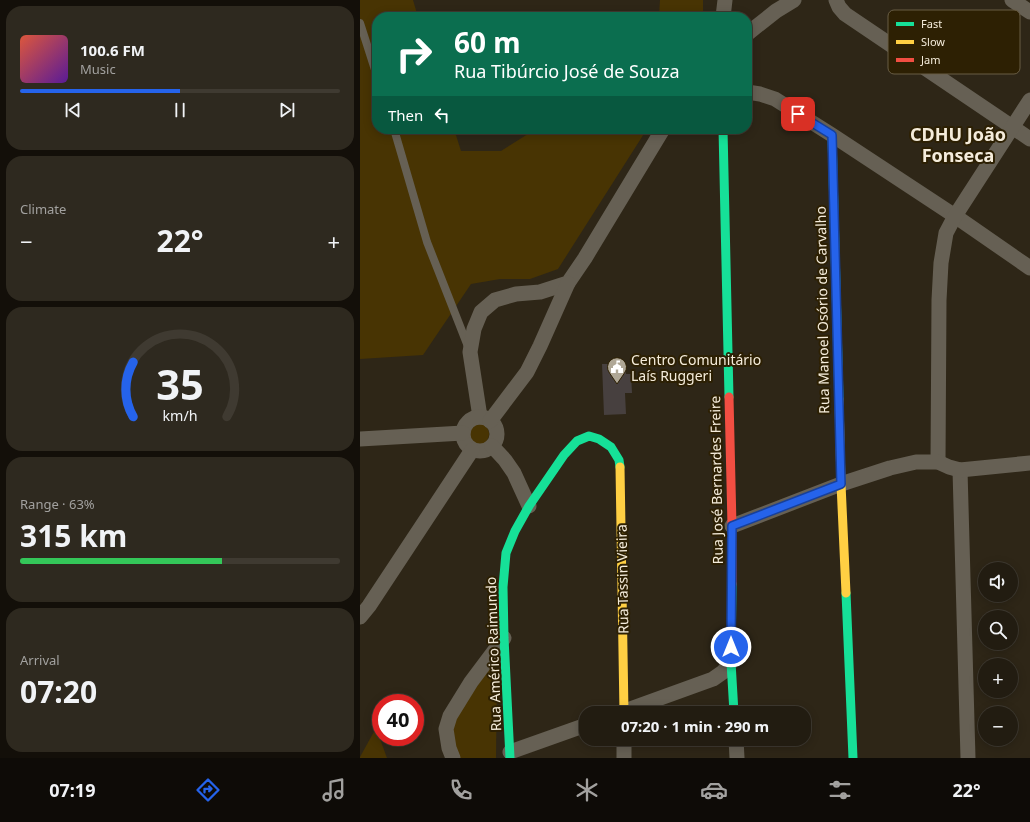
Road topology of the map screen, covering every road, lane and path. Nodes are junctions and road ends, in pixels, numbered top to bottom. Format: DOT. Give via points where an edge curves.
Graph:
graph roads {
  1 [pos="725,0"];
  2 [pos="794,0"];
  3 [pos="1012,0"];
  4 [pos="838,3"];
  5 [pos="724,12"];
  6 [pos="1030,12"];
  7 [pos="360,23"];
  8 [pos="752,30"];
  9 [pos="888,43"];
  10 [pos="372,60"];
  11 [pos="934,74"];
  12 [pos="752,93"];
  13 [pos="1030,100"];
  14 [pos="1013,127"];
  15 [pos="395,134"];
  16 [pos="660,134"];
  17 [pos="723,134"];
  18 [pos="832,135"];
  19 [pos="1030,139"];
  20 [pos="954,216"];
  21 [pos="1030,268"];
  22 [pos="568,283"];
  23 [pos="470,352"];
  24 [pos="485,419"];
  25 [pos="463,433"];
  26 [pos="360,439"];
  27 [pos="492,446"];
  28 [pos="611,447"];
  29 [pos="472,450"];
  30 [pos="938,462"];
  31 [pos="1030,464"];
  32 [pos="960,470"];
  33 [pos="841,484"];
  34 [pos="529,506"];
  35 [pos="732,526"];
  36 [pos="360,617"];
  37 [pos="504,638"];
  38 [pos="731,662"];
  39 [pos="623,706"];
  40 [pos="639,706"];
  41 [pos="734,706"];
  42 [pos="579,728"];
  43 [pos="624,746"];
  44 [pos="736,746"];
  45 [pos="510,755"];
  46 [pos="452,758"];
  47 [pos="624,758"];
  48 [pos="737,758"];
  49 [pos="853,758"];
  50 [pos="968,758"];
  1 -- 5 [label="street"];
  2 -- 8 [label="street"];
  3 -- 6 [label="street"];
  4 -- 9 [label="street" via="845,14"];
  7 -- 10 [label="lane"];
  11 -- 14 [label="street"];
  12 -- 18 [label="street" via="775,99"];
  13 -- 14 [label="street"];
  14 -- 19 [label="street"];
  14 -- 20 [label="street"];
  15 -- 23 [label="lane" via="427,242"];
  16 -- 22 [label="street"];
  17 -- 35 [label="street, Rua José Bernardes Freire"];
  18 -- 20 [label="street"];
  18 -- 33 [label="street, Rua Manoel Osório de Carvalho"];
  20 -- 21 [label="street"];
  20 -- 30 [label="street" via="946,233 941,263"];
  22 -- 23 [label="street" via="540,292 516,294 495,300 481,312 474,329"];
  22 -- 24 [label="street" via="527,372"];
  23 -- 24 [label="street"];
  24 -- 25 [label="street" via="474,418 469,421"];
  24 -- 27 [label="street" via="496,429 497,435"];
  25 -- 26 [label="street"];
  25 -- 29 [label="street" via="463,439"];
  27 -- 29 [label="street" via="486,450"];
  27 -- 34 [label="street" via="514,473"];
  28 -- 34 [label="street, Rua Américo Raimundo" via="599,439 588,436 577,441 564,455"];
  28 -- 39 [label="street, Rua Tassin Vieira" via="618,460 620,472"];
  29 -- 36 [label="street"];
  30 -- 32 [label="street"];
  30 -- 33 [label="street" via="916,462"];
  31 -- 32 [label="street"];
  32 -- 50 [label="street"];
  33 -- 35 [label="street"];
  33 -- 49 [label="street, Rua Manoel Osório de Carvalho"];
  34 -- 37 [label="street, Rua Américo Raimundo" via="506,552 503,587"];
  35 -- 38 [label="street, Rua José Bernardes Freire"];
  37 -- 45 [label="street, Rua Américo Raimundo"];
  37 -- 46 [label="street" via="471,682 450,716 446,730"];
  38 -- 40 [label="street" via="713,679"];
  38 -- 41 [label="street, Rua José Bernardes Freire"];
  42 -- 45 [label="street"];
  43 -- 47 [label="street"];
  44 -- 48 [label="street"];
}
